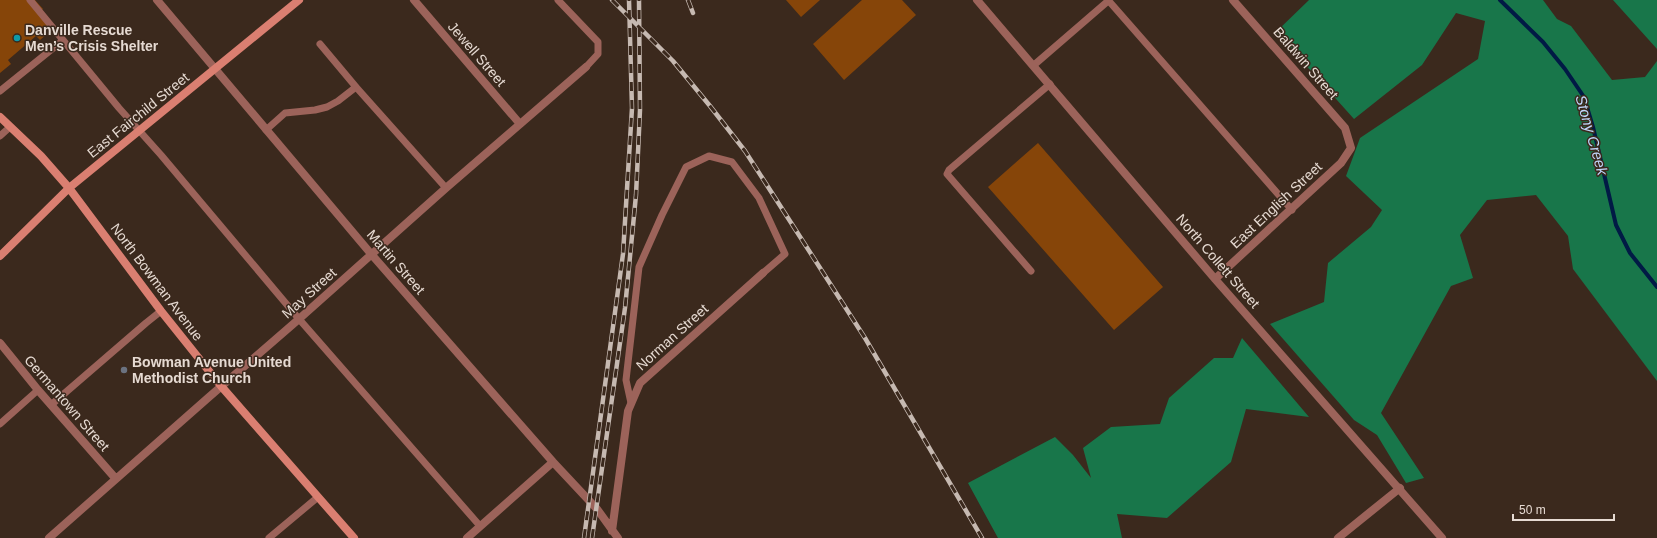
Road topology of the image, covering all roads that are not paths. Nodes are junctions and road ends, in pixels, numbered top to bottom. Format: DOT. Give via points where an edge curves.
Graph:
graph roads {
  1 [pos="30,0"];
  2 [pos="157,0"];
  3 [pos="299,0"];
  4 [pos="414,0"];
  5 [pos="558,0"];
  6 [pos="977,0"];
  7 [pos="1108,0"];
  8 [pos="1234,0"];
  9 [pos="62,41"];
  10 [pos="320,44"];
  11 [pos="1034,65"];
  12 [pos="586,67"];
  13 [pos="215,70"];
  14 [pos="1050,84"];
  15 [pos="356,87"];
  16 [pos="0,91"];
  17 [pos="0,117"];
  18 [pos="520,124"];
  19 [pos="10,127"];
  20 [pos="139,130"];
  21 [pos="266,130"];
  22 [pos="0,136"];
  23 [pos="1351,148"];
  24 [pos="69,188"];
  25 [pos="446,188"];
  26 [pos="1292,210"];
  27 [pos="372,254"];
  28 [pos="0,256"];
  29 [pos="1031,271"];
  30 [pos="764,273"];
  31 [pos="1215,279"];
  32 [pos="161,311"];
  33 [pos="299,319"];
  34 [pos="0,343"];
  35 [pos="221,386"];
  36 [pos="38,390"];
  37 [pos="631,403"];
  38 [pos="51,405"];
  39 [pos="0,424"];
  40 [pos="553,462"];
  41 [pos="116,479"];
  42 [pos="1400,488"];
  43 [pos="318,497"];
  44 [pos="480,526"];
  45 [pos="611,535"];
  46 [pos="49,538"];
  47 [pos="269,538"];
  48 [pos="354,538"];
  49 [pos="467,538"];
  50 [pos="618,538"];
  51 [pos="1338,538"];
  52 [pos="1442,538"];
  1 -- 9 [label="lane"];
  2 -- 13 [label="street, Martin Street"];
  3 -- 13 [label="street, East Fairchild Street"];
  4 -- 18 [label="street, Jewell Street"];
  5 -- 12 [label="lane" via="598,42 598,54"];
  6 -- 11 [label="street, North Collett Street"];
  7 -- 11 [label="lane"];
  7 -- 26 [label="lane"];
  8 -- 23 [label="street, Baldwin Street" via="1345,128"];
  9 -- 16 [label="lane"];
  9 -- 20 [label="lane"];
  10 -- 15 [label="lane"];
  11 -- 14 [label="street, North Collett Street"];
  12 -- 18 [label="street, May Street"];
  13 -- 20 [label="street, East Fairchild Street"];
  13 -- 21 [label="street, Martin Street"];
  14 -- 29 [label="lane" via="947,174"];
  14 -- 31 [label="street, North Collett Street"];
  15 -- 21 [label="lane" via="327,106 285,114"];
  15 -- 25 [label="lane"];
  17 -- 19 [label="street, North Bowman Avenue"];
  18 -- 25 [label="street, May Street"];
  19 -- 22 [label="lane"];
  19 -- 24 [label="street, North Bowman Avenue" via="41,156"];
  20 -- 24 [label="street, East Fairchild Street"];
  20 -- 33 [label="lane"];
  21 -- 27 [label="street, Martin Street"];
  23 -- 26 [label="street, East English Street" via="1341,163"];
  24 -- 28 [label="street, East Fairchild Street"];
  24 -- 32 [label="street, North Bowman Avenue"];
  25 -- 27 [label="street, May Street"];
  26 -- 31 [label="street, East English Street"];
  27 -- 33 [label="street, May Street"];
  27 -- 40 [label="street, Martin Street"];
  30 -- 37 [label="street, Norman Street" via="640,383"];
  30 -- 37 [label="lane" via="784,254 760,198 732,162 709,156 686,166 639,267 626,380"];
  31 -- 42 [label="street, North Collett Street"];
  32 -- 35 [label="street, North Bowman Avenue"];
  32 -- 38 [label="lane"];
  33 -- 35 [label="street, May Street"];
  33 -- 44 [label="lane"];
  34 -- 36 [label="street, Germantown Street"];
  35 -- 41 [label="street, May Street"];
  35 -- 43 [label="street, North Bowman Avenue"];
  36 -- 38 [label="street, Germantown Street"];
  36 -- 39 [label="lane"];
  37 -- 45 [label="street, Norman Street"];
  38 -- 41 [label="street, Germantown Street"];
  40 -- 44 [label="street"];
  40 -- 45 [label="street, Martin Street" via="597,509"];
  41 -- 46 [label="street, May Street"];
  42 -- 51 [label="street"];
  42 -- 52 [label="street, North Collett Street"];
  43 -- 47 [label="lane"];
  43 -- 48 [label="street, North Bowman Avenue"];
  44 -- 49 [label="street"];
  45 -- 50 [label="street, Martin Street"];
}
